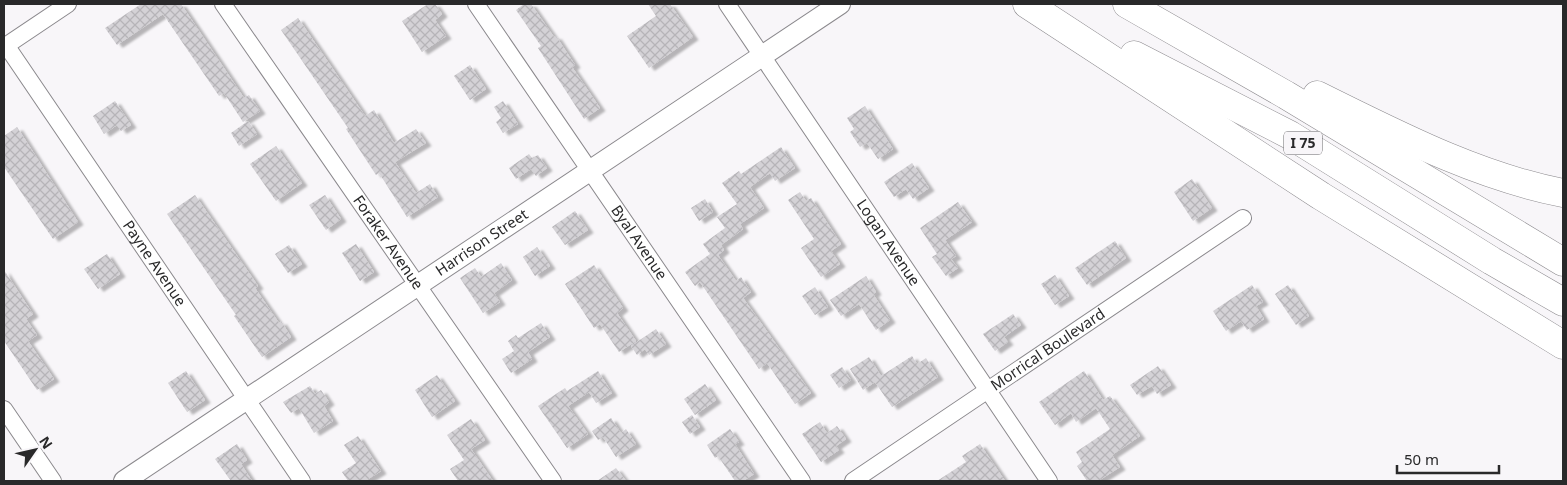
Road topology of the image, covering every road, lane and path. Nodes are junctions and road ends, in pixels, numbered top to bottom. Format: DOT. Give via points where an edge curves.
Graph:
graph roads {
  1 [pos="68,4"];
  2 [pos="224,4"];
  3 [pos="476,4"];
  4 [pos="727,4"];
  5 [pos="840,4"];
  6 [pos="1027,4"];
  7 [pos="1032,4"];
  8 [pos="1127,4"];
  9 [pos="1133,4"];
  10 [pos="5,46"];
  11 [pos="762,56"];
  12 [pos="589,170"];
  13 [pos="1563,193"];
  14 [pos="1243,218"];
  15 [pos="1563,262"];
  16 [pos="417,284"];
  17 [pos="1563,302"];
  18 [pos="1563,345"];
  19 [pos="988,391"];
  20 [pos="246,399"];
  21 [pos="4,409"];
  22 [pos="53,481"];
  23 [pos="124,481"];
  24 [pos="302,481"];
  25 [pos="553,481"];
  26 [pos="802,481"];
  27 [pos="853,481"];
  28 [pos="1049,481"];
  1 -- 10 [label="street"];
  2 -- 16 [label="street, Foraker Avenue"];
  3 -- 12 [label="street, Byal Avenue"];
  4 -- 11 [label="street, Logan Avenue"];
  5 -- 11 [label="street, Harrison Street"];
  6 -- 18 [label="highway" via="1321,196"];
  7 -- 17 [label="highway, I 75" via="1290,135"];
  8 -- 15 [label="highway, I 75"];
  9 -- 13 [label="highway" via="1423,147 1525,186"];
  10 -- 20 [label="street, Payne Avenue"];
  11 -- 12 [label="street, Harrison Street"];
  11 -- 19 [label="street, Logan Avenue"];
  12 -- 16 [label="street, Harrison Street"];
  12 -- 26 [label="street, Byal Avenue"];
  14 -- 19 [label="street, Morrical Boulevard"];
  16 -- 20 [label="street, Harrison Street"];
  16 -- 25 [label="street, Foraker Avenue"];
  19 -- 27 [label="street, Morrical Boulevard"];
  19 -- 28 [label="street, Logan Avenue"];
  20 -- 23 [label="street, Harrison Street"];
  20 -- 24 [label="street, Payne Avenue"];
  21 -- 22 [label="street"];
}
